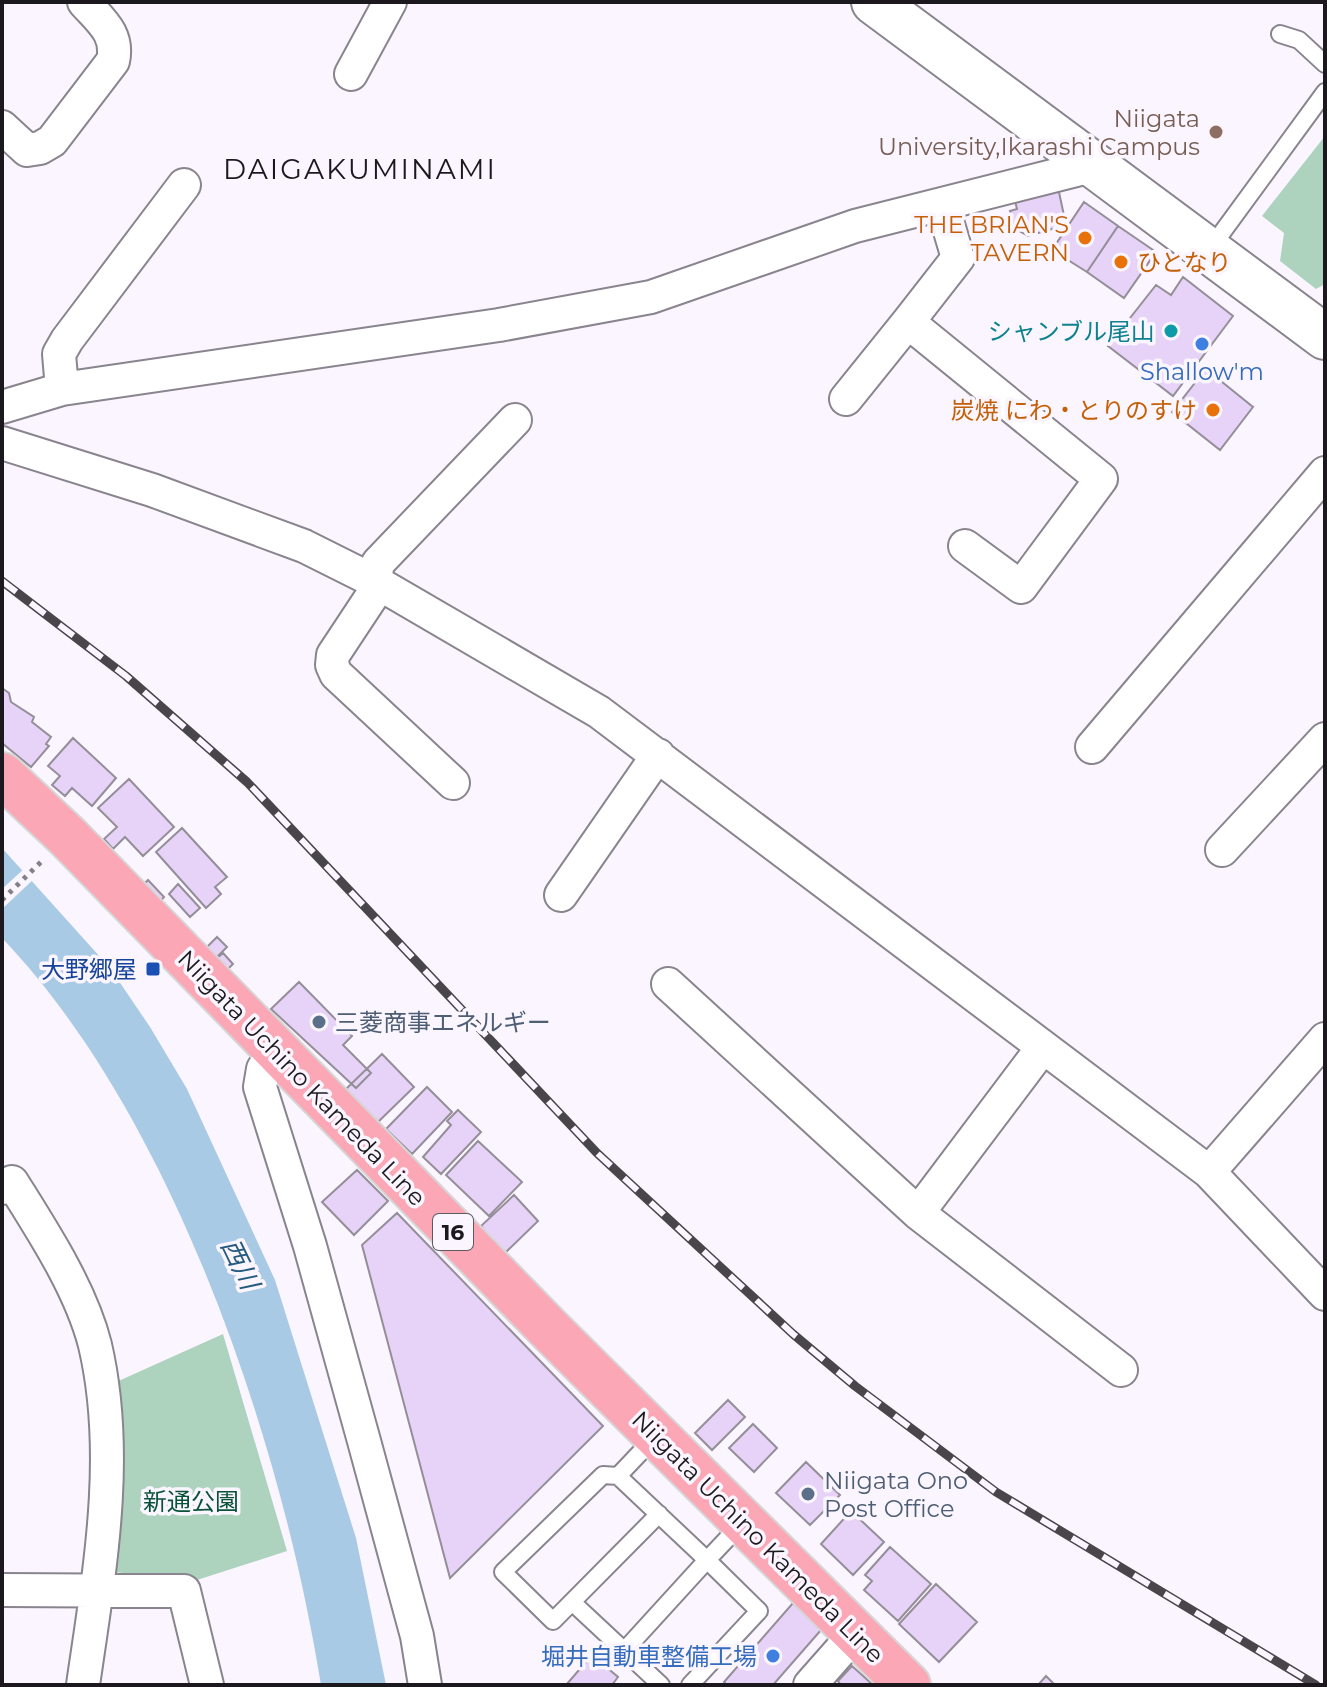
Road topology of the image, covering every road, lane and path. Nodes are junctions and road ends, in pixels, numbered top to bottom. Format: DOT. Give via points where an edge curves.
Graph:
graph roads {
  1 [pos="84,2"];
  2 [pos="390,2"];
  3 [pos="874,2"];
  4 [pos="1280,34"];
  5 [pos="1325,64"];
  6 [pos="351,74"];
  7 [pos="1325,92"];
  8 [pos="2,127"];
  9 [pos="1092,166"];
  10 [pos="184,185"];
  11 [pos="942,204"];
  12 [pos="1210,250"];
  13 [pos="908,322"];
  14 [pos="1325,337"];
  15 [pos="62,389"];
  16 [pos="846,399"];
  17 [pos="2,407"];
  18 [pos="515,420"];
  19 [pos="2,443"];
  20 [pos="1320,490"];
  21 [pos="965,546"];
  22 [pos="376,582"];
  23 [pos="1325,739"];
  24 [pos="1092,747"];
  25 [pos="658,755"];
  26 [pos="2,775"];
  27 [pos="453,783"];
  28 [pos="1222,850"];
  29 [pos="47,857"];
  30 [pos="561,895"];
  31 [pos="2,900"];
  32 [pos="668,984"];
  33 [pos="1325,1039"];
  34 [pos="1043,1047"];
  35 [pos="275,1051"];
  36 [pos="1209,1172"];
  37 [pos="2,1188"];
  38 [pos="918,1213"];
  39 [pos="1325,1294"];
  40 [pos="1121,1370"];
  41 [pos="656,1436"];
  42 [pos="618,1476"];
  43 [pos="659,1514"];
  44 [pos="743,1522"];
  45 [pos="707,1560"];
  46 [pos="96,1589"];
  47 [pos="2,1590"];
  48 [pos="572,1602"];
  49 [pos="855,1634"];
  50 [pos="624,1651"];
  51 [pos="83,1685"];
  52 [pos="207,1685"];
  53 [pos="425,1685"];
  54 [pos="661,1685"];
  55 [pos="690,1685"];
  56 [pos="810,1685"];
  57 [pos="908,1685"];
  1 -- 8 [label="street" via="111,32 113,61 52,141 27,150"];
  2 -- 6 [label="street"];
  3 -- 9 [label="street"];
  4 -- 5 [label="lane" via="1299,40"];
  7 -- 12 [label="lane"];
  9 -- 11 [label="street"];
  9 -- 12 [label="street"];
  10 -- 15 [label="street" via="67,340 59,354"];
  11 -- 13 [label="street" via="958,258"];
  11 -- 15 [label="street" via="855,226 651,297 499,325"];
  12 -- 14 [label="street"];
  13 -- 16 [label="street"];
  13 -- 21 [label="street" via="1101,479 1021,587"];
  15 -- 17 [label="street"];
  18 -- 22 [label="street" via="378,563"];
  19 -- 22 [label="street" via="290,541"];
  20 -- 24 [label="street"];
  22 -- 25 [label="street" via="599,712"];
  22 -- 27 [label="street" via="332,665"];
  23 -- 28 [label="street"];
  25 -- 30 [label="street"];
  25 -- 34 [label="street"];
  26 -- 35 [label="main road, Niigata Uchino Kameda Line / 16"];
  29 -- 31 [label="path"];
  32 -- 38 [label="street"];
  33 -- 36 [label="street"];
  34 -- 36 [label="street"];
  34 -- 38 [label="street"];
  35 -- 41 [label="main road, Niigata Uchino Kameda Line / 16"];
  35 -- 53 [label="street" via="263,1069 260,1087 369,1456"];
  36 -- 39 [label="street"];
  37 -- 46 [label="street" via="12,1182 56,1251 94,1344 108,1453"];
  38 -- 40 [label="street"];
  41 -- 42 [label="lane"];
  41 -- 44 [label="main road, Niigata Uchino Kameda Line / 16"];
  42 -- 43 [label="lane"];
  42 -- 48 [label="lane" via="603,1475 503,1572 553,1621"];
  43 -- 45 [label="lane"];
  43 -- 48 [label="lane"];
  44 -- 45 [label="lane"];
  44 -- 49 [label="main road, Niigata Uchino Kameda Line / 16"];
  45 -- 50 [label="lane"];
  45 -- 55 [label="lane" via="759,1611"];
  46 -- 47 [label="street"];
  46 -- 51 [label="street"];
  46 -- 52 [label="street" via="184,1591"];
  48 -- 50 [label="lane"];
  49 -- 56 [label="street"];
  49 -- 57 [label="main road, Niigata Uchino Kameda Line / 16"];
  50 -- 54 [label="lane"];
}
